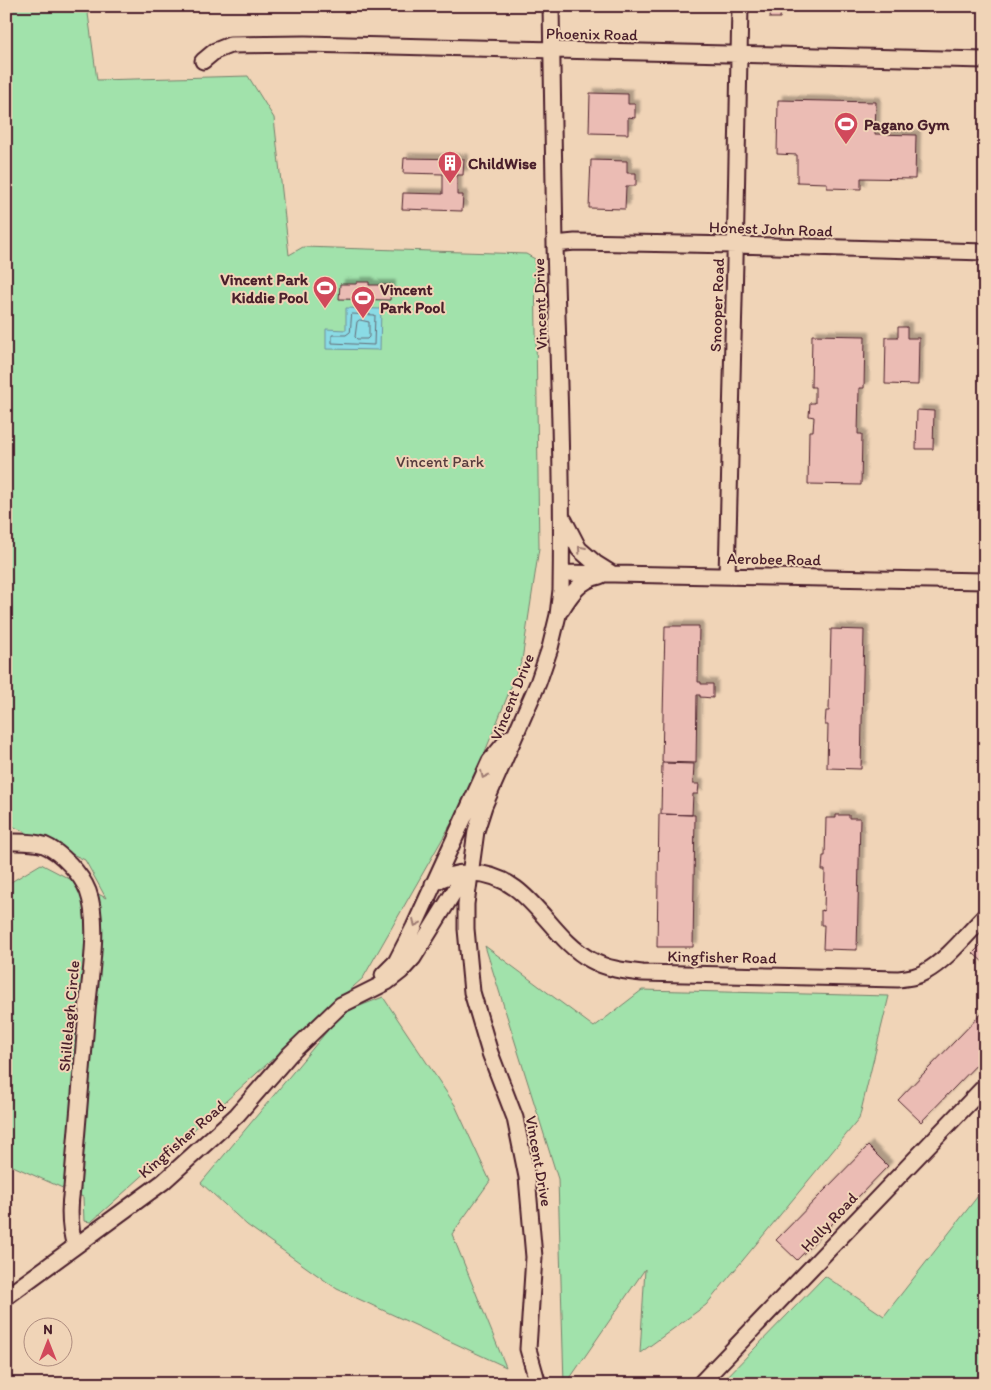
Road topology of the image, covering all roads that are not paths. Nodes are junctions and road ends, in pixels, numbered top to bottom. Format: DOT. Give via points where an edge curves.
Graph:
graph roads {
  1 [pos="551,6"];
  2 [pos="740,6"];
  3 [pos="552,50"];
  4 [pos="739,54"];
  5 [pos="985,60"];
  6 [pos="203,61"];
  7 [pos="555,244"];
  8 [pos="736,245"];
  9 [pos="985,252"];
  10 [pos="562,515"];
  11 [pos="562,572"];
  12 [pos="611,573"];
  13 [pos="727,576"];
  14 [pos="985,581"];
  15 [pos="558,615"];
  16 [pos="522,722"];
  17 [pos="6,842"];
  18 [pos="469,872"];
  19 [pos="433,884"];
  20 [pos="985,916"];
  21 [pos="366,992"];
  22 [pos="985,1086"];
  23 [pos="75,1246"];
  24 [pos="6,1297"];
  25 [pos="538,1384"];
  26 [pos="700,1384"];
  1 -- 3 [label="street, Vincent Drive"];
  2 -- 4 [label="street, Snooper Road"];
  3 -- 4 [label="street, Phoenix Road"];
  3 -- 6 [label="street, Phoenix Road" via="360,44 230,45"];
  3 -- 7 [label="street, Vincent Drive"];
  4 -- 5 [label="street, Phoenix Road"];
  4 -- 8 [label="street, Snooper Road"];
  7 -- 8 [label="street, Honest John Road"];
  7 -- 10 [label="street, Vincent Drive"];
  8 -- 9 [label="street, Honest John Road"];
  8 -- 13 [label="street, Snooper Road"];
  10 -- 11 [label="street, Vincent Drive"];
  12 -- 10 [label="street, one-way" via="578,548"];
  11 -- 12 [label="street, Aerobee Road"];
  11 -- 15 [label="street, Vincent Drive"];
  12 -- 13 [label="street, Aerobee Road"];
  12 -- 15 [label="street" via="595,576 575,588"];
  13 -- 14 [label="street, Aerobee Road"];
  15 -- 16 [label="street, Vincent Drive" via="550,648"];
  16 -- 18 [label="street, Vincent Drive" via="484,806"];
  16 -- 19 [label="street, Kingfisher Road, one-way" via="490,761"];
  17 -- 23 [label="street, Shillelagh Circle" via="43,845 58,854 72,866 87,890 94,917 70,1204 70,1232"];
  18 -- 19 [label="street, Kingfisher Road" via="454,874"];
  18 -- 20 [label="street, Kingfisher Road" via="487,874 516,888 573,947 590,960 612,969 642,973 911,977 938,963"];
  18 -- 21 [label="street, Kingfisher Road" via="413,958 387,982"];
  18 -- 25 [label="street, Vincent Drive" via="466,929 472,992 490,1053 515,1118 527,1177 534,1257 528,1349"];
  19 -- 21 [label="street, Kingfisher Road, one-way" via="396,962"];
  21 -- 23 [label="street, Kingfisher Road" via="341,1005 290,1054 237,1115 163,1182"];
  22 -- 26 [label="street, Holly Road"];
  23 -- 24 [label="street, Kingfisher Road"];
}
